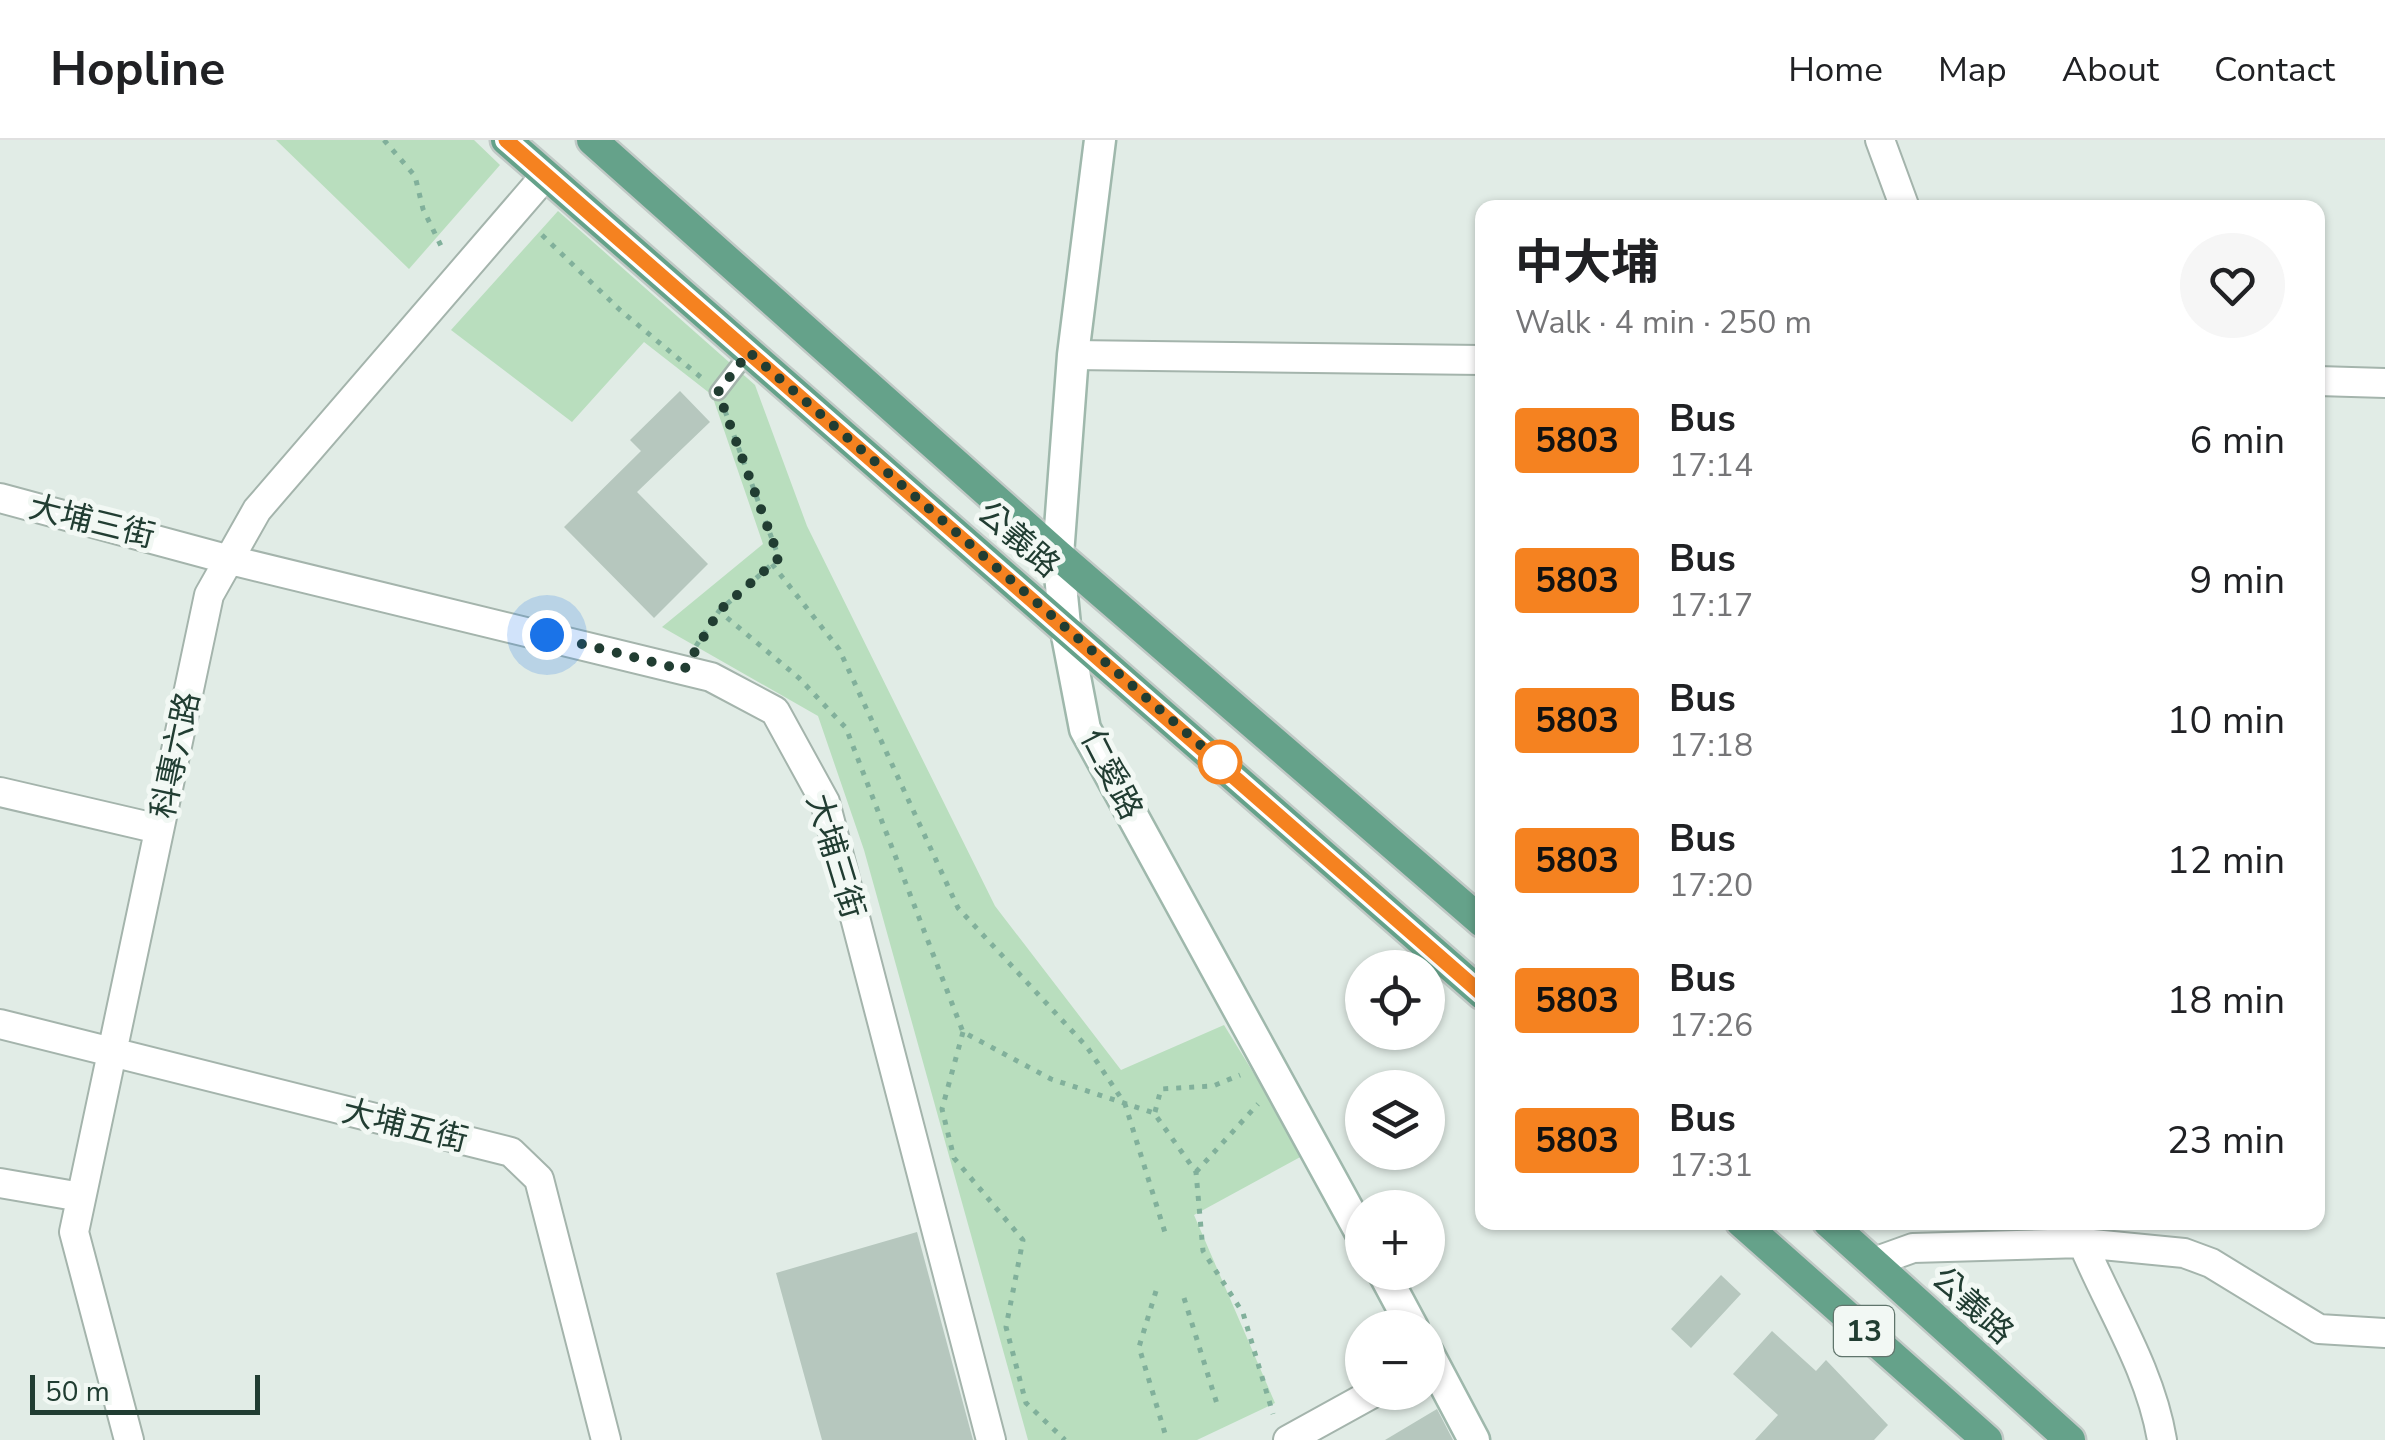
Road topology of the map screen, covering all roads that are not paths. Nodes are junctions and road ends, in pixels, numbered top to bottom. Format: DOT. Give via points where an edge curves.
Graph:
graph roads {
  1 [pos="506,140"];
  2 [pos="592,140"];
  3 [pos="1100,140"];
  4 [pos="1880,140"];
  5 [pos="546,176"];
  6 [pos="1902,200"];
  7 [pos="749,352"];
  8 [pos="1073,355"];
  9 [pos="1475,360"];
  10 [pos="2325,381"];
  11 [pos="2385,384"];
  12 [pos="718,392"];
  13 [pos="0,498"];
  14 [pos="1058,554"];
  15 [pos="230,560"];
  16 [pos="1065,625"];
  17 [pos="0,792"];
  18 [pos="159,828"];
  19 [pos="1475,916"];
  20 [pos="1475,988"];
  21 [pos="0,1024"];
  22 [pos="112,1050"];
  23 [pos="0,1183"];
  24 [pos="80,1197"];
  25 [pos="1345,1204"];
  26 [pos="1750,1230"];
  27 [pos="1837,1230"];
  28 [pos="2078,1233"];
  29 [pos="1874,1262"];
  30 [pos="2385,1333"];
  31 [pos="1445,1388"];
  32 [pos="1345,1404"];
  33 [pos="1281,1429"];
  34 [pos="128,1440"];
  35 [pos="606,1440"];
  36 [pos="991,1440"];
  37 [pos="1474,1440"];
  38 [pos="1987,1440"];
  39 [pos="2070,1440"];
  40 [pos="2162,1440"];
  1 -- 5 [label="main road, 公義路"];
  2 -- 14 [label="main road, 公義路"];
  3 -- 8 [label="street, 仁愛路"];
  4 -- 6 [label="street"];
  5 -- 7 [label="main road, 公義路"];
  5 -- 15 [label="street, 科專六路" via="257,510"];
  7 -- 12 [label="lane"];
  7 -- 16 [label="main road, 公義路"];
  8 -- 9 [label="street"];
  8 -- 14 [label="street, 仁愛路"];
  10 -- 11 [label="street"];
  13 -- 15 [label="street, 大埔三街"];
  14 -- 16 [label="street, 仁愛路"];
  14 -- 19 [label="main road, 公義路"];
  15 -- 18 [label="street, 科專六路" via="209,595"];
  15 -- 36 [label="street, 大埔三街" via="711,677 775,711 825,802"];
  16 -- 20 [label="main road, 公義路"];
  16 -- 25 [label="street, 仁愛路" via="1085,729"];
  17 -- 18 [label="street"];
  18 -- 22 [label="street, 科專六路"];
  21 -- 22 [label="street, 大埔五街"];
  22 -- 24 [label="street, 科專六路"];
  22 -- 35 [label="street, 大埔五街" via="511,1152 539,1178"];
  23 -- 24 [label="street"];
  24 -- 34 [label="street, 科專六路" via="74,1232"];
  26 -- 38 [label="main road, 13"];
  27 -- 29 [label="main road, 公義路 / 13"];
  28 -- 29 [label="street" via="1913,1248"];
  28 -- 30 [label="street" via="2212,1263 2319,1330"];
  28 -- 40 [label="street" via="2122,1323"];
  29 -- 39 [label="main road, 公義路 / 13"];
  31 -- 37 [label="street"];
  32 -- 33 [label="street"];
}
